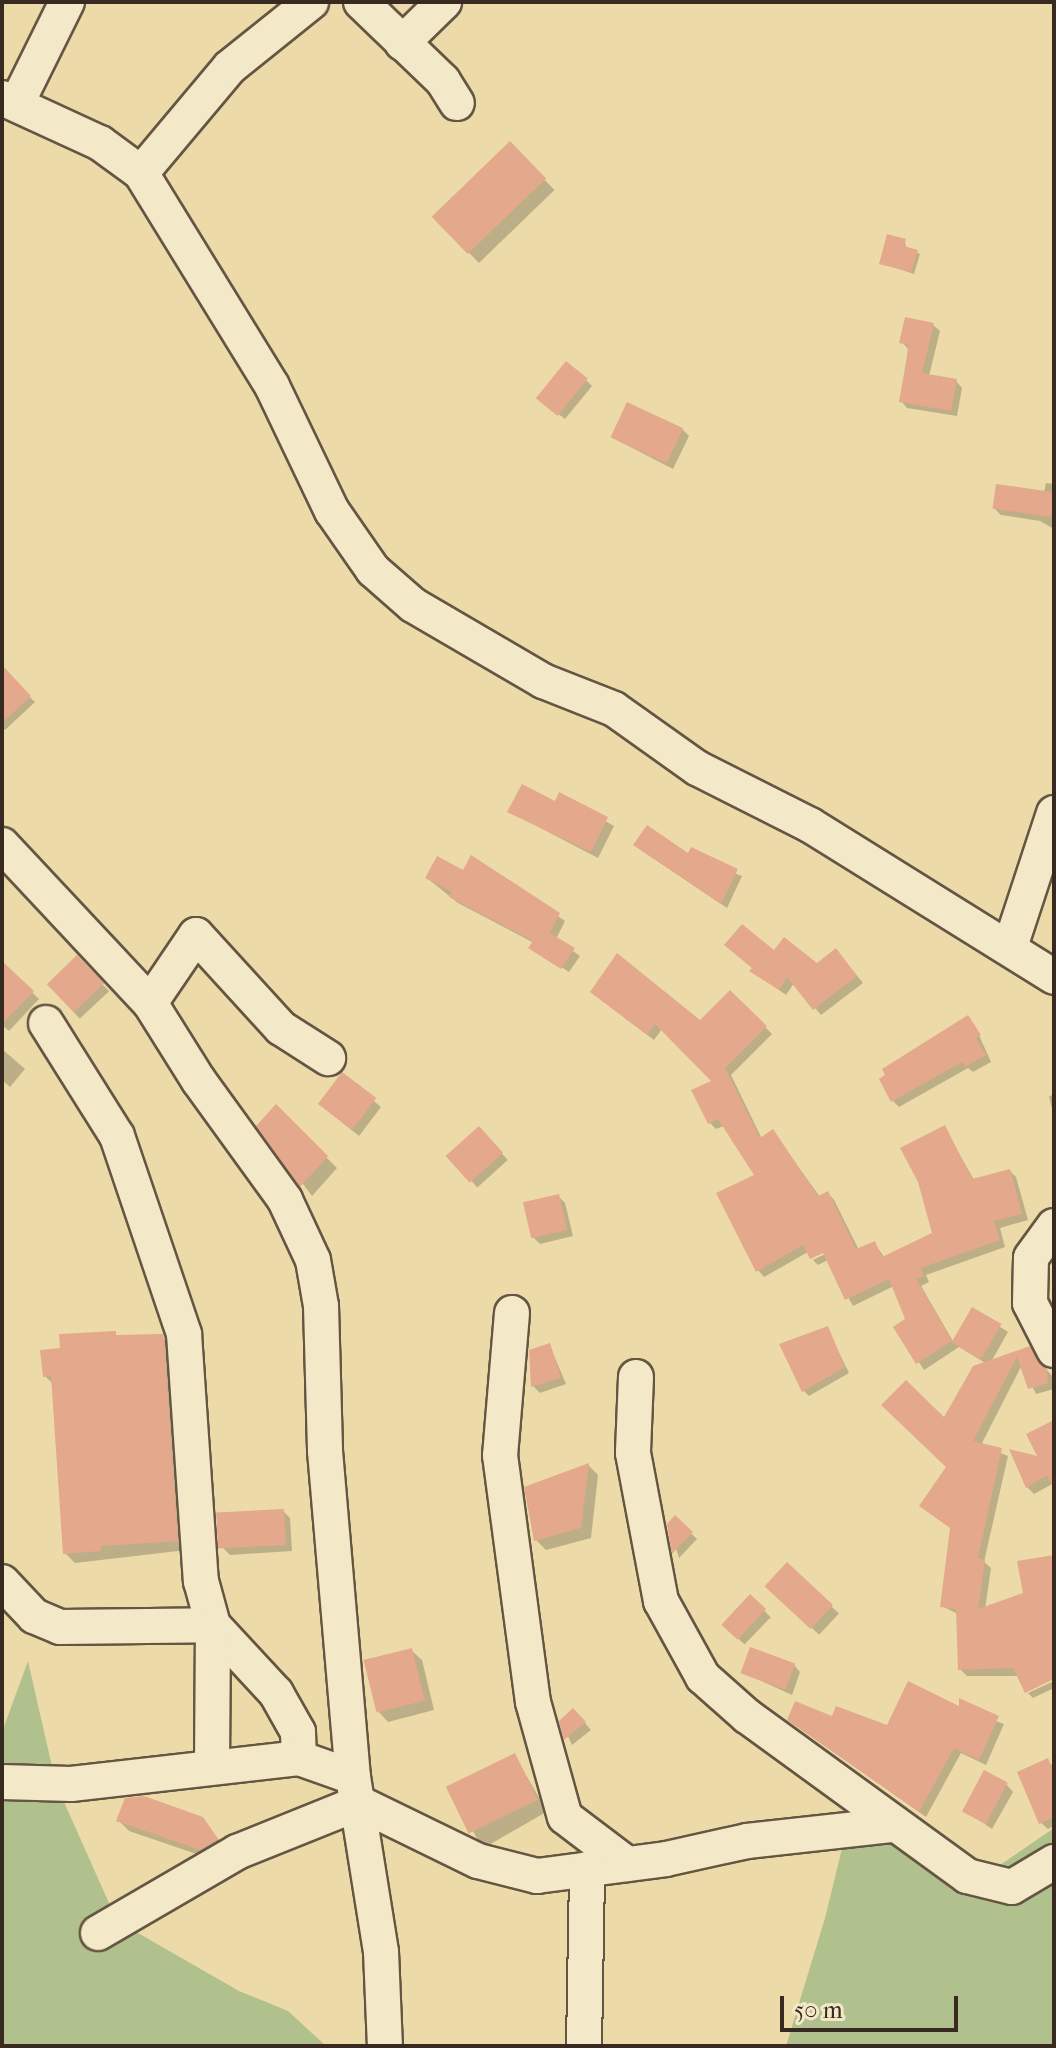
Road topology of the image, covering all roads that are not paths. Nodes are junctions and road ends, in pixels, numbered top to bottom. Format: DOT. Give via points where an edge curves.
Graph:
graph roads {
  1 [pos="311,2"];
  2 [pos="361,2"];
  3 [pos="444,2"];
  4 [pos="67,3"];
  5 [pos="402,43"];
  6 [pos="10,101"];
  7 [pos="457,103"];
  8 [pos="141,173"];
  9 [pos="1054,813"];
  10 [pos="2,845"];
  11 [pos="1010,947"];
  12 [pos="1054,977"];
  13 [pos="150,1003"];
  14 [pos="46,1023"];
  15 [pos="328,1058"];
  16 [pos="1054,1226"];
  17 [pos="512,1313"];
  18 [pos="1054,1350"];
  19 [pos="636,1377"];
  20 [pos="2,1582"];
  21 [pos="213,1625"];
  22 [pos="299,1758"];
  23 [pos="212,1764"];
  24 [pos="2,1782"];
  25 [pos="356,1790"];
  26 [pos="893,1825"];
  27 [pos="1054,1862"];
  28 [pos="627,1864"];
  29 [pos="587,1869"];
  30 [pos="98,1933"];
  31 [pos="385,2046"];
  32 [pos="584,2046"];
  1 -- 8 [label="street" via="230,67"];
  2 -- 5 [label="street"];
  3 -- 5 [label="street"];
  4 -- 6 [label="street"];
  5 -- 7 [label="street" via="443,81"];
  6 -- 8 [label="street" via="100,143"];
  8 -- 11 [label="street" via="166,206 200,272 272,386 332,511 383,579 459,633 543,681 614,709 697,768 810,825"];
  9 -- 11 [label="street"];
  10 -- 13 [label="street"];
  11 -- 12 [label="street"];
  13 -- 15 [label="street" via="196,935 281,1028"];
  13 -- 25 [label="street" via="285,1200 313,1260 321,1306 325,1451"];
  14 -- 21 [label="street" via="117,1136 184,1334 201,1581"];
  16 -- 18 [label="street" via="1031,1258 1030,1303"];
  17 -- 28 [label="street" via="500,1455 533,1702 565,1817"];
  19 -- 26 [label="street" via="633,1453 661,1601 703,1677"];
  20 -- 21 [label="street" via="34,1616 60,1627"];
  21 -- 22 [label="street" via="276,1693 298,1732"];
  21 -- 23 [label="street"];
  22 -- 23 [label="street"];
  22 -- 25 [label="street"];
  23 -- 24 [label="street" via="71,1784"];
  25 -- 29 [label="street" via="478,1861 537,1876"];
  25 -- 30 [label="street"];
  25 -- 31 [label="street" via="381,1952"];
  26 -- 27 [label="street" via="967,1876 1012,1887"];
  26 -- 28 [label="street" via="747,1841"];
  28 -- 29 [label="street"];
  29 -- 32 [label="street"];
}
